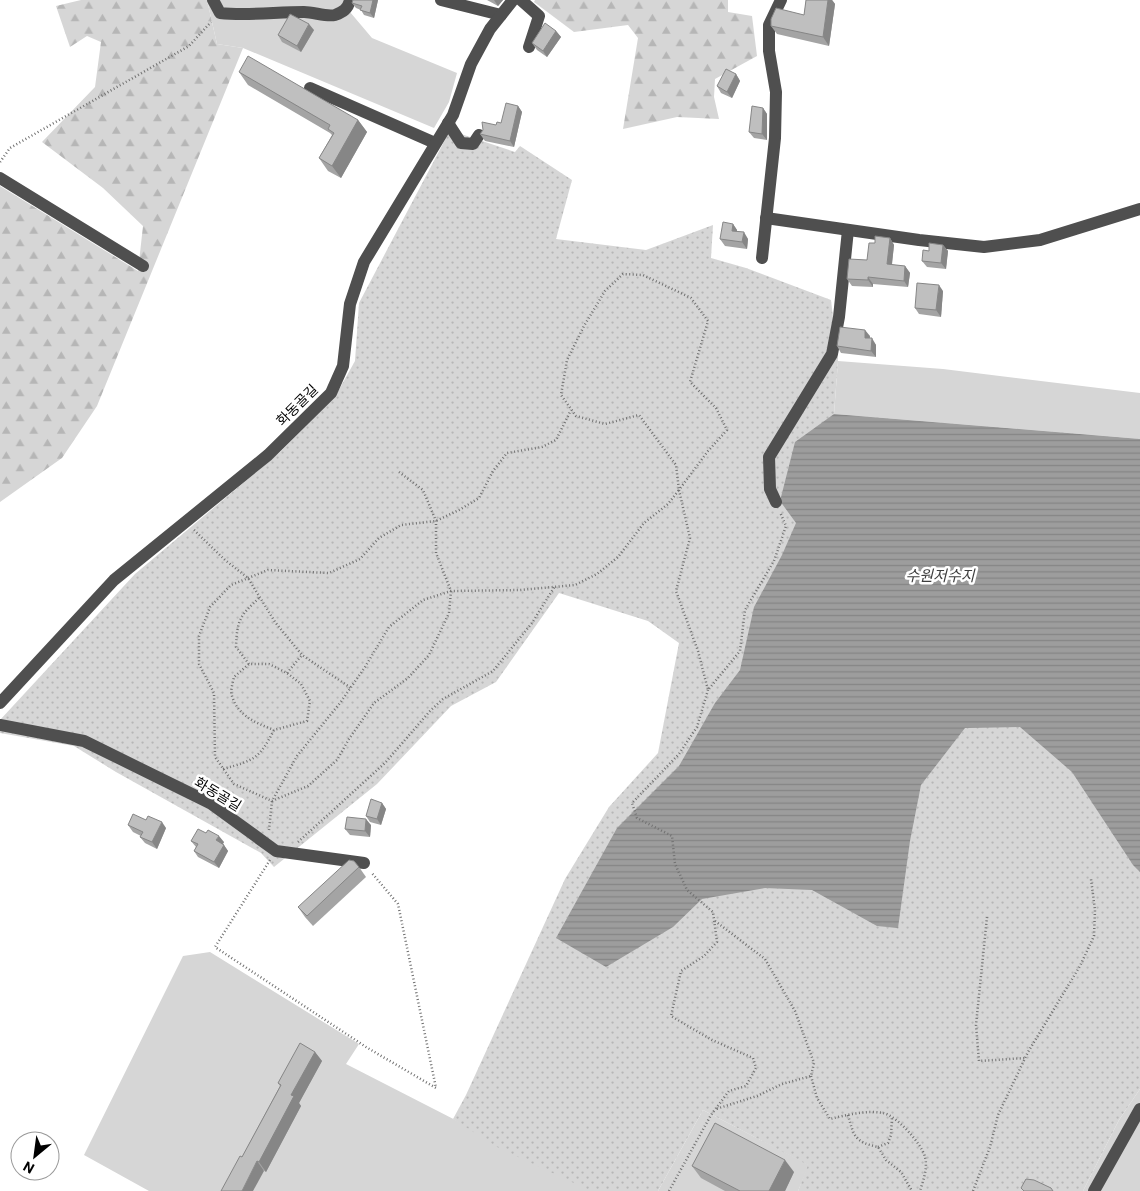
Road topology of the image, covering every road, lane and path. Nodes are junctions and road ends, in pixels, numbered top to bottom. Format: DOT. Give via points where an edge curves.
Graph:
graph roads {
  1 [pos="212,0"];
  2 [pos="350,0"];
  3 [pos="440,0"];
  4 [pos="513,0"];
  5 [pos="521,0"];
  6 [pos="781,0"];
  7 [pos="220,13"];
  8 [pos="501,15"];
  9 [pos="529,47"];
  10 [pos="310,88"];
  11 [pos="448,123"];
  12 [pos="479,135"];
  13 [pos="436,143"];
  14 [pos="0,162"];
  15 [pos="0,178"];
  16 [pos="1140,209"];
  17 [pos="766,218"];
  18 [pos="848,230"];
  19 [pos="762,258"];
  20 [pos="143,266"];
  21 [pos="571,410"];
  22 [pos="399,472"];
  23 [pos="679,490"];
  24 [pos="776,502"];
  25 [pos="436,521"];
  26 [pos="185,522"];
  27 [pos="248,578"];
  28 [pos="554,586"];
  29 [pos="451,591"];
  30 [pos="260,597"];
  31 [pos="302,655"];
  32 [pos="249,664"];
  33 [pos="287,673"];
  34 [pos="351,688"];
  35 [pos="708,690"];
  36 [pos="0,703"];
  37 [pos="0,725"];
  38 [pos="274,730"];
  39 [pos="223,769"];
  40 [pos="272,801"];
  41 [pos="277,849"];
  42 [pos="364,863"];
  43 [pos="1091,879"];
  44 [pos="987,917"];
  45 [pos="714,921"];
  46 [pos="1026,1058"];
  47 [pos="811,1076"];
  48 [pos="716,1109"];
  49 [pos="1140,1109"];
  50 [pos="848,1115"];
  51 [pos="892,1117"];
  52 [pos="878,1147"];
  53 [pos="669,1191"];
  54 [pos="912,1191"];
  55 [pos="920,1191"];
  56 [pos="973,1191"];
  57 [pos="1094,1191"];
  1 -- 7 [label="street"];
  2 -- 7 [label="street" via="344,12 332,16 307,12"];
  3 -- 8 [label="street"];
  4 -- 8 [label="street, 화동골길"];
  5 -- 9 [label="street" via="539,16"];
  6 -- 17 [label="street" via="769,25 769,51 776,92 775,138"];
  7 -- 14 [label="path" via="189,46 10,148"];
  8 -- 11 [label="street, 화동골길" via="471,64"];
  10 -- 13 [label="street"];
  11 -- 12 [label="street" via="461,143 472,144"];
  11 -- 13 [label="street, 화동골길"];
  13 -- 26 [label="street, 화동골길" via="364,262 350,304 343,366 331,393 268,454"];
  15 -- 20 [label="street"];
  16 -- 18 [label="street" via="1040,240 984,247"];
  17 -- 18 [label="street"];
  17 -- 19 [label="street"];
  18 -- 24 [label="street" via="832,354 769,457 770,489"];
  21 -- 23 [label="path" via="576,416 605,424 639,416 676,465"];
  21 -- 23 [label="path" via="561,395 568,360 605,291 623,274 643,275 691,298 708,321 690,382 716,408 727,430"];
  21 -- 25 [label="path" via="556,440 542,447 507,453 478,498"];
  22 -- 25 [label="path" via="423,490"];
  23 -- 28 [label="path" via="668,504 644,523 611,563 574,585"];
  23 -- 35 [label="path" via="690,538 676,591"];
  24 -- 35 [label="path" via="786,526 774,561 745,610 740,651"];
  25 -- 27 [label="path" via="401,524 379,538 360,559 329,574 268,570"];
  25 -- 29 [label="path" via="436,553"];
  26 -- 27 [label="path"];
  26 -- 36 [label="street, 화동골길" via="114,580"];
  27 -- 30 [label="path"];
  27 -- 39 [label="path" via="230,585 210,608 199,636 199,664 214,693 215,757"];
  28 -- 29 [label="path" via="485,592"];
  28 -- 41 [label="path" via="532,623 493,670 443,699 385,763 331,810"];
  29 -- 34 [label="path" via="423,600 389,627"];
  29 -- 40 [label="path" via="449,614 428,655 408,678 374,703 337,760 308,786"];
  30 -- 31 [label="path" via="275,622"];
  30 -- 32 [label="path" via="242,615 236,631 236,647"];
  31 -- 33 [label="path"];
  31 -- 34 [label="path"];
  32 -- 33 [label="path" via="268,664"];
  32 -- 38 [label="path" via="234,677 231,695 252,721"];
  33 -- 38 [label="path" via="301,684 310,701 307,721"];
  34 -- 40 [label="path" via="297,756"];
  35 -- 45 [label="path" via="697,727 684,747 632,803 637,818 672,836 675,864 686,890 714,912"];
  37 -- 41 [label="street, 화동골길" via="84,741 210,803"];
  38 -- 39 [label="path" via="256,756 248,762"];
  39 -- 40 [label="path" via="234,784"];
  40 -- 41 [label="path"];
  41 -- 42 [label="street, 화동골길"];
  41 -- 42 [label="path" via="215,947 366,1047 436,1088 398,904"];
  43 -- 46 [label="path" via="1094,936"];
  44 -- 46 [label="path" via="976,1025 979,1061"];
  45 -- 47 [label="path" via="764,959 795,1011 814,1063"];
  45 -- 48 [label="path" via="717,942 704,956 681,971 671,1016 712,1040 754,1058 756,1068 746,1086 728,1091"];
  46 -- 56 [label="path" via="998,1115"];
  47 -- 48 [label="path"];
  47 -- 50 [label="path" via="817,1098 830,1120"];
  48 -- 53 [label="path"];
  49 -- 57 [label="street"];
  50 -- 51 [label="path" via="885,1113"];
  50 -- 52 [label="path" via="852,1132 862,1143"];
  51 -- 52 [label="path" via="892,1135 888,1143"];
  51 -- 55 [label="path" via="913,1136 926,1156"];
  52 -- 54 [label="path" via="886,1160 901,1172"];
}
